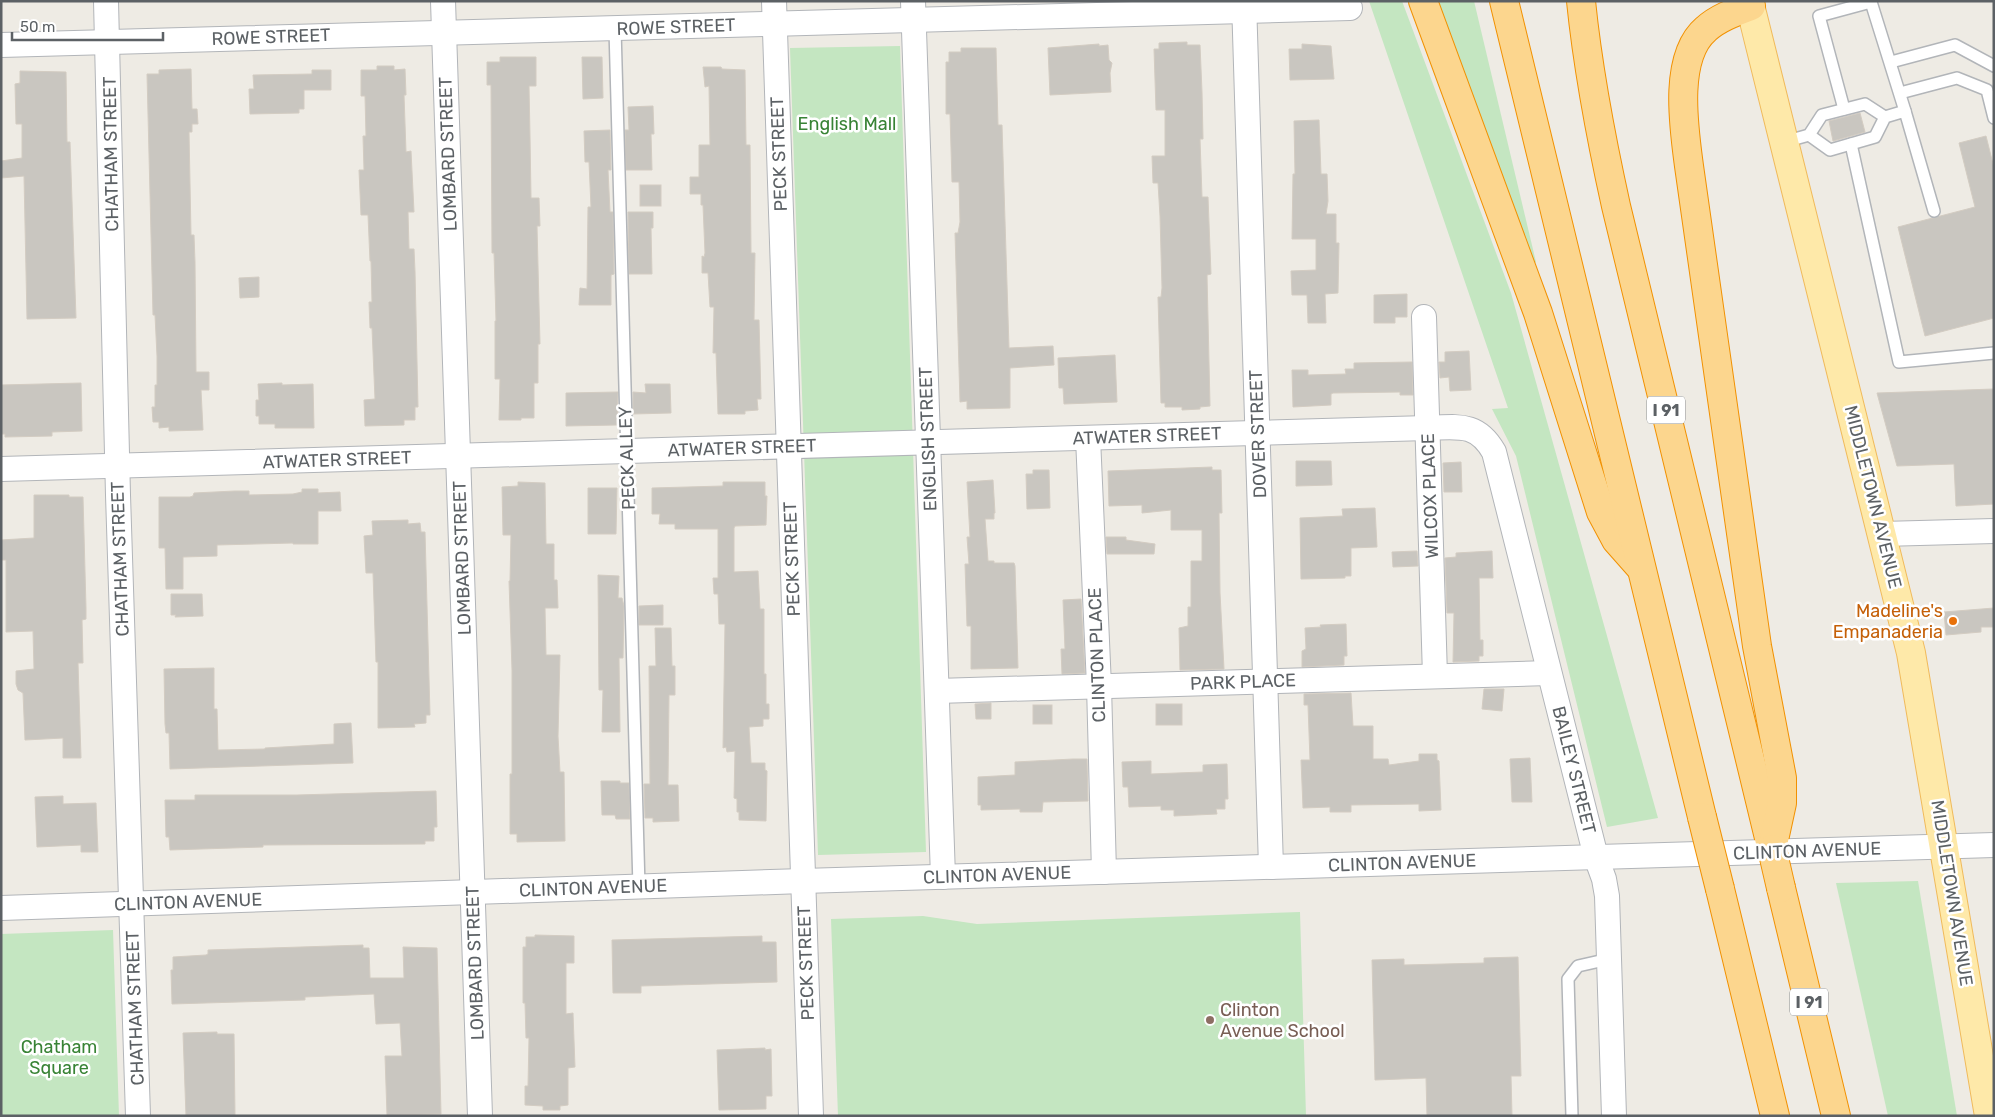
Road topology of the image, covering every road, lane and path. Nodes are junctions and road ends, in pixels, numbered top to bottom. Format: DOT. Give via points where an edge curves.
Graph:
graph roads {
  1 [pos="106,1"];
  2 [pos="443,1"];
  3 [pos="1423,1"];
  4 [pos="1504,1"];
  5 [pos="1581,1"];
  6 [pos="1750,4"];
  7 [pos="1244,6"];
  8 [pos="1350,8"];
  9 [pos="913,10"];
  10 [pos="774,12"];
  11 [pos="615,29"];
  12 [pos="444,32"];
  13 [pos="108,42"];
  14 [pos="1,45"];
  15 [pos="1891,62"];
  16 [pos="1994,66"];
  17 [pos="1900,93"];
  18 [pos="1844,109"];
  19 [pos="1905,111"];
  20 [pos="1885,117"];
  21 [pos="1994,118"];
  22 [pos="1796,139"];
  23 [pos="1851,144"];
  24 [pos="1934,212"];
  25 [pos="1424,317"];
  26 [pos="1994,353"];
  27 [pos="1428,428"];
  28 [pos="1258,433"];
  29 [pos="1481,434"];
  30 [pos="1088,438"];
  31 [pos="928,442"];
  32 [pos="789,446"];
  33 [pos="627,452"];
  34 [pos="458,456"];
  35 [pos="117,466"];
  36 [pos="1,469"];
  37 [pos="1994,531"];
  38 [pos="1882,534"];
  39 [pos="1642,570"];
  40 [pos="1549,672"];
  41 [pos="1435,676"];
  42 [pos="1265,681"];
  43 [pos="1099,686"];
  44 [pos="937,691"];
  45 [pos="1772,816"];
  46 [pos="1994,845"];
  47 [pos="1944,847"];
  48 [pos="1596,857"];
  49 [pos="1271,867"];
  50 [pos="1104,872"];
  51 [pos="943,877"];
  52 [pos="803,881"];
  53 [pos="639,887"];
  54 [pos="472,892"];
  55 [pos="131,904"];
  56 [pos="1,908"];
  57 [pos="1609,960"];
  58 [pos="138,1116"];
  59 [pos="480,1116"];
  60 [pos="811,1116"];
  61 [pos="1572,1116"];
  62 [pos="1614,1116"];
  63 [pos="1775,1116"];
  64 [pos="1836,1116"];
  65 [pos="1989,1116"];
  1 -- 13 [label="street, CHATHAM STREET"];
  2 -- 12 [label="street, LOMBARD STREET"];
  3 -- 39 [label="highway" via="1538,313 1600,512 1616,540"];
  4 -- 39 [label="highway"];
  5 -- 45 [label="highway, I 91" via="1594,97 1614,198"];
  6 -- 22 [label="main road, MIDDLETOWN AVENUE"];
  6 -- 45 [label="highway" via="1702,33 1688,64 1683,106 1749,593 1782,778 1783,791"];
  7 -- 8 [label="street, ROWE STREET"];
  7 -- 9 [label="street, ROWE STREET"];
  7 -- 28 [label="street, DOVER STREET"];
  9 -- 10 [label="street, ROWE STREET"];
  9 -- 31 [label="street, ENGLISH STREET"];
  10 -- 11 [label="street, ROWE STREET"];
  10 -- 32 [label="street, PECK STREET"];
  11 -- 12 [label="street, ROWE STREET"];
  11 -- 33 [label="lane, PECK ALLEY"];
  12 -- 13 [label="street, ROWE STREET"];
  12 -- 34 [label="street, LOMBARD STREET"];
  13 -- 14 [label="street, ROWE STREET"];
  13 -- 35 [label="street, CHATHAM STREET"];
  15 -- 16 [label="lane" via="1955,46"];
  15 -- 17 [label="lane"];
  15 -- 18 [label="lane" via="1871,2 1819,16"];
  17 -- 19 [label="lane"];
  17 -- 21 [label="lane" via="1957,78 1987,90"];
  18 -- 20 [label="lane" via="1865,104"];
  18 -- 22 [label="lane" via="1822,114"];
  19 -- 20 [label="lane"];
  19 -- 24 [label="lane"];
  20 -- 23 [label="lane" via="1875,137"];
  22 -- 23 [label="lane" via="1830,150"];
  22 -- 38 [label="main road, MIDDLETOWN AVENUE"];
  23 -- 26 [label="lane" via="1899,362"];
  25 -- 27 [label="street, WILCOX PLACE"];
  27 -- 28 [label="street, ATWATER STREET"];
  27 -- 29 [label="street, ATWATER STREET" via="1462,427"];
  27 -- 41 [label="street, WILCOX PLACE"];
  28 -- 30 [label="street, ATWATER STREET"];
  28 -- 42 [label="street, DOVER STREET"];
  29 -- 40 [label="street, BAILEY STREET" via="1494,452"];
  30 -- 31 [label="street, ATWATER STREET"];
  30 -- 43 [label="street, CLINTON PLACE"];
  31 -- 32 [label="street, ATWATER STREET"];
  31 -- 44 [label="street, ENGLISH STREET"];
  32 -- 33 [label="street, ATWATER STREET"];
  32 -- 52 [label="street, PECK STREET"];
  33 -- 34 [label="street, ATWATER STREET"];
  33 -- 53 [label="lane, PECK ALLEY"];
  34 -- 35 [label="street, ATWATER STREET"];
  34 -- 54 [label="street, LOMBARD STREET"];
  35 -- 36 [label="street, ATWATER STREET"];
  35 -- 55 [label="street, CHATHAM STREET"];
  37 -- 38 [label="street"];
  38 -- 47 [label="main road, MIDDLETOWN AVENUE" via="1913,663"];
  39 -- 63 [label="highway, bridge"];
  40 -- 41 [label="street, PARK PLACE"];
  40 -- 48 [label="street, BAILEY STREET"];
  41 -- 42 [label="street, PARK PLACE"];
  42 -- 43 [label="street, PARK PLACE"];
  42 -- 49 [label="street, DOVER STREET"];
  43 -- 44 [label="street, PARK PLACE"];
  43 -- 50 [label="street, CLINTON PLACE"];
  44 -- 51 [label="street, ENGLISH STREET"];
  45 -- 64 [label="highway, I 91, bridge" via="1772,848"];
  46 -- 47 [label="street, CLINTON AVENUE"];
  47 -- 48 [label="street, CLINTON AVENUE"];
  47 -- 65 [label="main road, MIDDLETOWN AVENUE"];
  48 -- 49 [label="street, CLINTON AVENUE"];
  48 -- 57 [label="street, BAILEY STREET" via="1607,896"];
  49 -- 50 [label="street, CLINTON AVENUE"];
  50 -- 51 [label="street, CLINTON AVENUE"];
  51 -- 52 [label="street, CLINTON AVENUE"];
  52 -- 53 [label="street, CLINTON AVENUE"];
  52 -- 60 [label="street, PECK STREET"];
  53 -- 54 [label="street, CLINTON AVENUE"];
  54 -- 55 [label="street, CLINTON AVENUE"];
  54 -- 59 [label="street, LOMBARD STREET"];
  55 -- 56 [label="street, CLINTON AVENUE"];
  55 -- 58 [label="street, CHATHAM STREET"];
  57 -- 61 [label="lane" via="1578,966 1568,979"];
  57 -- 62 [label="street, BAILEY STREET"];
}
